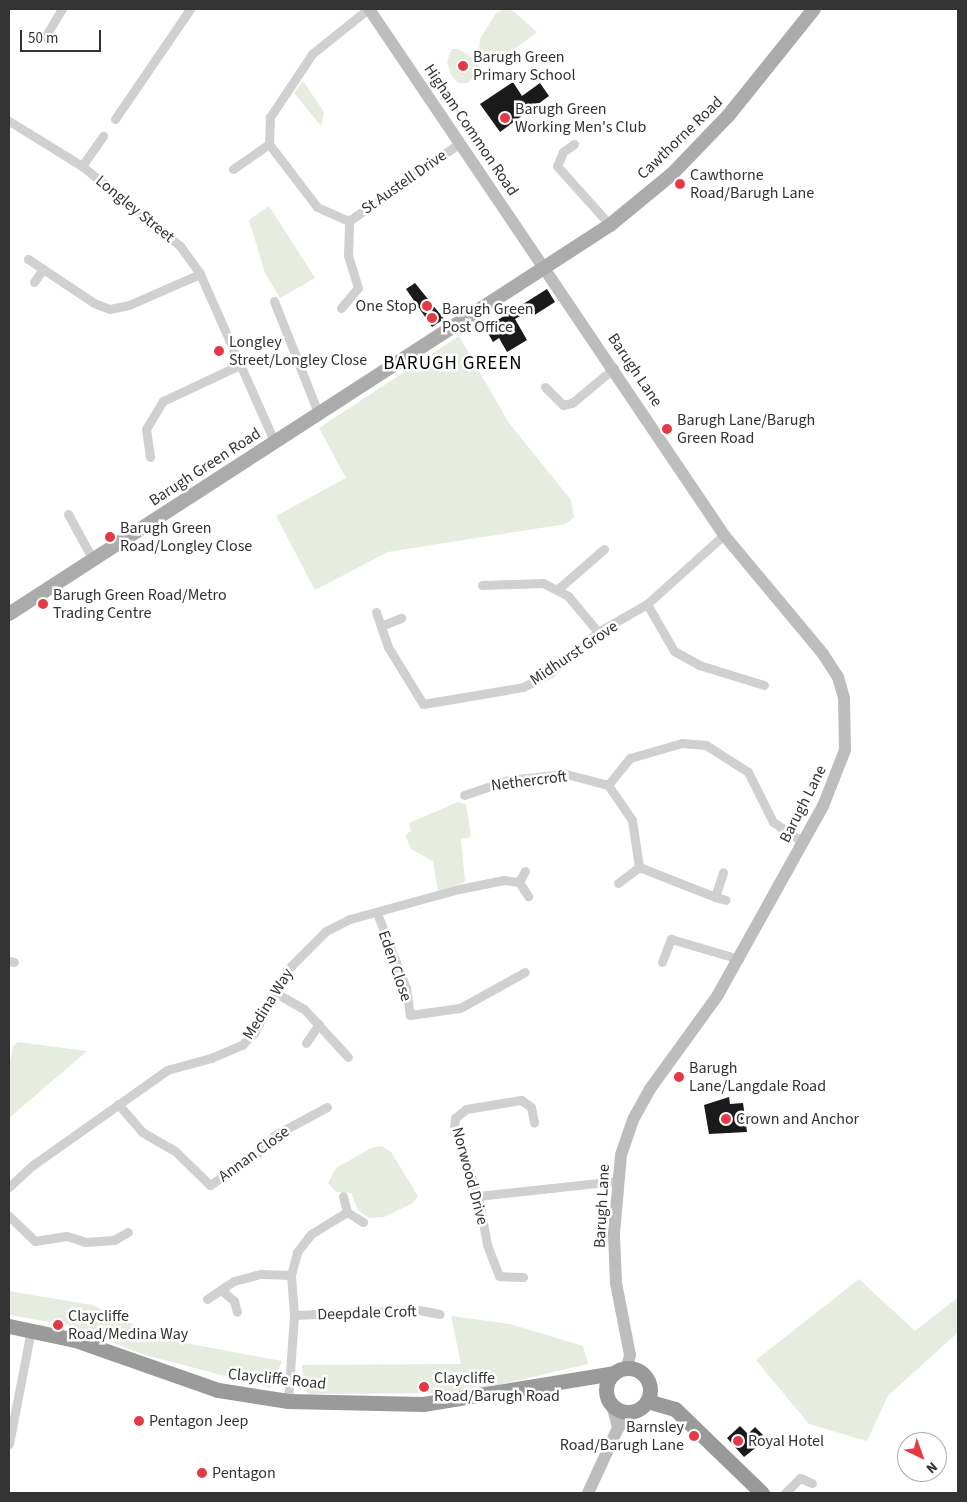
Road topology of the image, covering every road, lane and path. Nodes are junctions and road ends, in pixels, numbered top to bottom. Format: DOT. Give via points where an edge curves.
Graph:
graph roads {
  1 [pos="62,9"];
  2 [pos="190,9"];
  3 [pos="368,9"];
  4 [pos="814,9"];
  5 [pos="45,37"];
  6 [pos="115,119"];
  7 [pos="9,121"];
  8 [pos="103,136"];
  9 [pos="460,143"];
  10 [pos="269,144"];
  11 [pos="574,144"];
  12 [pos="82,166"];
  13 [pos="233,169"];
  14 [pos="349,220"];
  15 [pos="610,225"];
  16 [pos="28,258"];
  17 [pos="43,269"];
  18 [pos="548,269"];
  19 [pos="200,274"];
  20 [pos="34,282"];
  21 [pos="274,301"];
  22 [pos="341,308"];
  23 [pos="240,365"];
  24 [pos="614,368"];
  25 [pos="545,387"];
  26 [pos="319,415"];
  27 [pos="275,443"];
  28 [pos="150,457"];
  29 [pos="68,514"];
  30 [pos="724,535"];
  31 [pos="604,549"];
  32 [pos="93,560"];
  33 [pos="482,585"];
  34 [pos="558,589"];
  35 [pos="648,604"];
  36 [pos="376,612"];
  37 [pos="9,614"];
  38 [pos="401,618"];
  39 [pos="381,626"];
  40 [pos="598,632"];
  41 [pos="764,685"];
  42 [pos="608,785"];
  43 [pos="464,795"];
  44 [pos="803,842"];
  45 [pos="639,867"];
  46 [pos="525,871"];
  47 [pos="724,872"];
  48 [pos="519,882"];
  49 [pos="618,883"];
  50 [pos="528,896"];
  51 [pos="716,897"];
  52 [pos="726,900"];
  53 [pos="377,913"];
  54 [pos="739,959"];
  55 [pos="662,962"];
  56 [pos="525,972"];
  57 [pos="276,993"];
  58 [pos="319,1024"];
  59 [pos="306,1043"];
  60 [pos="348,1057"];
  61 [pos="118,1104"];
  62 [pos="327,1107"];
  63 [pos="534,1123"];
  64 [pos="617,1181"];
  65 [pos="9,1188"];
  66 [pos="343,1196"];
  67 [pos="478,1196"];
  68 [pos="347,1212"];
  69 [pos="9,1216"];
  70 [pos="363,1222"];
  71 [pos="128,1232"];
  72 [pos="291,1275"];
  73 [pos="523,1277"];
  74 [pos="220,1290"];
  75 [pos="207,1299"];
  76 [pos="237,1312"];
  77 [pos="440,1314"];
  78 [pos="294,1315"];
  79 [pos="9,1326"];
  80 [pos="31,1330"];
  81 [pos="621,1370"];
  82 [pos="646,1377"];
  83 [pos="579,1379"];
  84 [pos="606,1388"];
  85 [pos="288,1401"];
  86 [pos="647,1401"];
  87 [pos="612,1405"];
  88 [pos="675,1409"];
  89 [pos="632,1412"];
  90 [pos="618,1428"];
  91 [pos="9,1444"];
  92 [pos="812,1483"];
  93 [pos="755,1490"];
  94 [pos="588,1493"];
  95 [pos="785,1493"];
  1 -- 5 [label="street"];
  2 -- 6 [label="street"];
  3 -- 9 [label="main road, Higham Common Road"];
  3 -- 10 [label="street" via="312,54 270,117"];
  4 -- 15 [label="main road, Cawthorne Road" via="728,116 672,174"];
  7 -- 12 [label="street, Longley Street"];
  8 -- 12 [label="street, Longley Street"];
  9 -- 14 [label="street, St Austell Drive"];
  9 -- 18 [label="main road, Higham Common Road"];
  10 -- 13 [label="street"];
  10 -- 14 [label="street, St Austell Drive" via="317,207"];
  11 -- 15 [label="street" via="563,152 557,166"];
  12 -- 19 [label="street, Longley Street" via="152,220 180,246"];
  14 -- 22 [label="street, St Austell Drive" via="348,255 358,288"];
  15 -- 18 [label="main road, Cawthorne Road"];
  16 -- 17 [label="street"];
  17 -- 19 [label="street" via="94,303 110,308 129,305"];
  17 -- 20 [label="street"];
  18 -- 24 [label="main road, Barugh Lane"];
  18 -- 26 [label="main road, Barugh Green Road"];
  19 -- 23 [label="street, Longley Street"];
  21 -- 26 [label="street"];
  23 -- 27 [label="street, Longley Street"];
  23 -- 28 [label="street" via="163,402 146,429"];
  24 -- 25 [label="street" via="572,404 563,405"];
  24 -- 30 [label="main road, Barugh Lane"];
  26 -- 27 [label="main road, Barugh Green Road"];
  27 -- 32 [label="main road, Barugh Green Road"];
  29 -- 32 [label="street"];
  30 -- 35 [label="street, Midhurst Grove"];
  30 -- 44 [label="main road, Barugh Lane" via="823,654 838,677 844,698 845,750 834,782"];
  31 -- 34 [label="street"];
  32 -- 37 [label="main road, Barugh Green Road"];
  33 -- 34 [label="street" via="526,582"];
  34 -- 40 [label="street"];
  35 -- 40 [label="street, Midhurst Grove"];
  35 -- 41 [label="street" via="674,651 699,665"];
  36 -- 39 [label="street, Midhurst Grove"];
  38 -- 39 [label="street"];
  39 -- 40 [label="street, Midhurst Grove" via="388,647 423,704 523,687 550,673"];
  42 -- 43 [label="street, Nethercroft" via="566,774 508,780"];
  42 -- 44 [label="street" via="630,758 682,743 706,745 748,772 773,822"];
  42 -- 45 [label="street" via="632,820"];
  44 -- 54 [label="main road, Barugh Lane"];
  45 -- 49 [label="street"];
  45 -- 51 [label="street"];
  46 -- 48 [label="street"];
  47 -- 51 [label="street"];
  48 -- 50 [label="street"];
  48 -- 53 [label="street, Medina Way" via="504,880 467,887"];
  51 -- 52 [label="street"];
  53 -- 56 [label="street, Eden Close" via="406,988 410,1015 460,1008 504,987"];
  53 -- 57 [label="street, Medina Way" via="350,918 326,931 287,970"];
  54 -- 55 [label="street" via="671,939"];
  54 -- 64 [label="main road, Barugh Lane" via="637,1113 621,1155"];
  57 -- 58 [label="street" via="304,1009"];
  57 -- 61 [label="street, Medina Way" via="254,1033 242,1045 212,1058 167,1070"];
  58 -- 59 [label="street"];
  58 -- 60 [label="street"];
  61 -- 62 [label="street, Annan Close" via="142,1132 175,1151 210,1185 257,1154 275,1135"];
  61 -- 65 [label="street, Medina Way" via="33,1165"];
  63 -- 67 [label="street, Norwood Drive" via="531,1107 521,1100 466,1109 455,1118 454,1130"];
  64 -- 67 [label="street"];
  64 -- 81 [label="main road, Barugh Lane" via="616,1283 630,1355"];
  66 -- 68 [label="street"];
  67 -- 73 [label="street, Norwood Drive" via="487,1244 499,1276"];
  68 -- 70 [label="street"];
  68 -- 72 [label="street" via="311,1234 297,1252"];
  69 -- 71 [label="street" via="35,1242 67,1236 85,1242 114,1240"];
  72 -- 74 [label="street" via="261,1274 234,1281"];
  72 -- 78 [label="street"];
  74 -- 75 [label="street"];
  74 -- 76 [label="street" via="234,1301"];
  77 -- 78 [label="street, Deepdale Croft" via="419,1310"];
  78 -- 85 [label="street"];
  79 -- 80 [label="highway, Claycliffe Road"];
  80 -- 85 [label="highway, Claycliffe Road" via="75,1340 218,1390"];
  80 -- 91 [label="street"];
  81 -- 82 [label="highway"];
  81 -- 83 [label="highway, Claycliffe Road"];
  81 -- 84 [label="highway"];
  82 -- 86 [label="highway" via="650,1389"];
  82 -- 88 [label="highway"];
  83 -- 84 [label="highway, Claycliffe Road"];
  83 -- 85 [label="highway, Claycliffe Road" via="423,1404"];
  84 -- 87 [label="highway"];
  86 -- 88 [label="highway"];
  86 -- 89 [label="highway"];
  87 -- 89 [label="highway"];
  87 -- 90 [label="main road"];
  88 -- 93 [label="highway"];
  89 -- 90 [label="main road"];
  90 -- 94 [label="main road"];
  92 -- 95 [label="street" via="800,1478"];
}
